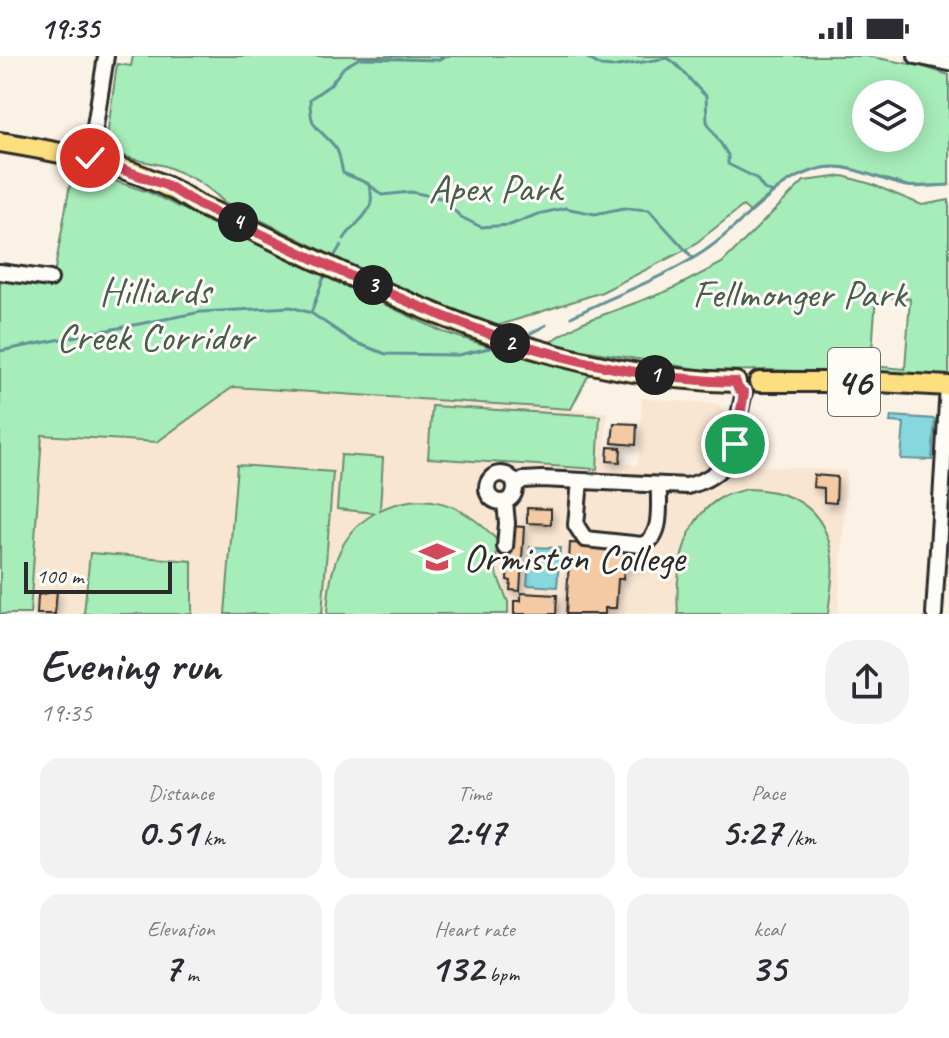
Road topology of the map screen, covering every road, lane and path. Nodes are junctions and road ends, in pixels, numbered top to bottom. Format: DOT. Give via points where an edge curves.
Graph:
graph roads {
  1 [pos="106,56"];
  2 [pos="916,56"];
  3 [pos="949,63"];
  4 [pos="0,142"];
  5 [pos="90,158"];
  6 [pos="0,272"];
  7 [pos="50,279"];
  8 [pos="747,386"];
  9 [pos="948,386"];
  10 [pos="580,481"];
  11 [pos="659,485"];
  12 [pos="515,486"];
  13 [pos="505,502"];
  14 [pos="505,547"];
  15 [pos="934,614"];
  1 -- 5 [label="street"];
  2 -- 3 [label="street"];
  4 -- 5 [label="main road, 46"];
  5 -- 8 [label="main road, 46" via="166,185 471,329 538,352 651,375"];
  6 -- 7 [label="street"];
  8 -- 9 [label="main road, 46"];
  8 -- 11 [label="street" via="735,444 721,467 702,482"];
  9 -- 15 [label="street"];
  10 -- 11 [label="street"];
  10 -- 11 [label="street" via="580,534 591,541 642,545 656,534"];
  10 -- 12 [label="street" via="523,480"];
  12 -- 13 [label="street"];
  12 -- 13 [label="street" via="501,474 489,481 491,499"];
  13 -- 14 [label="street"];
}
